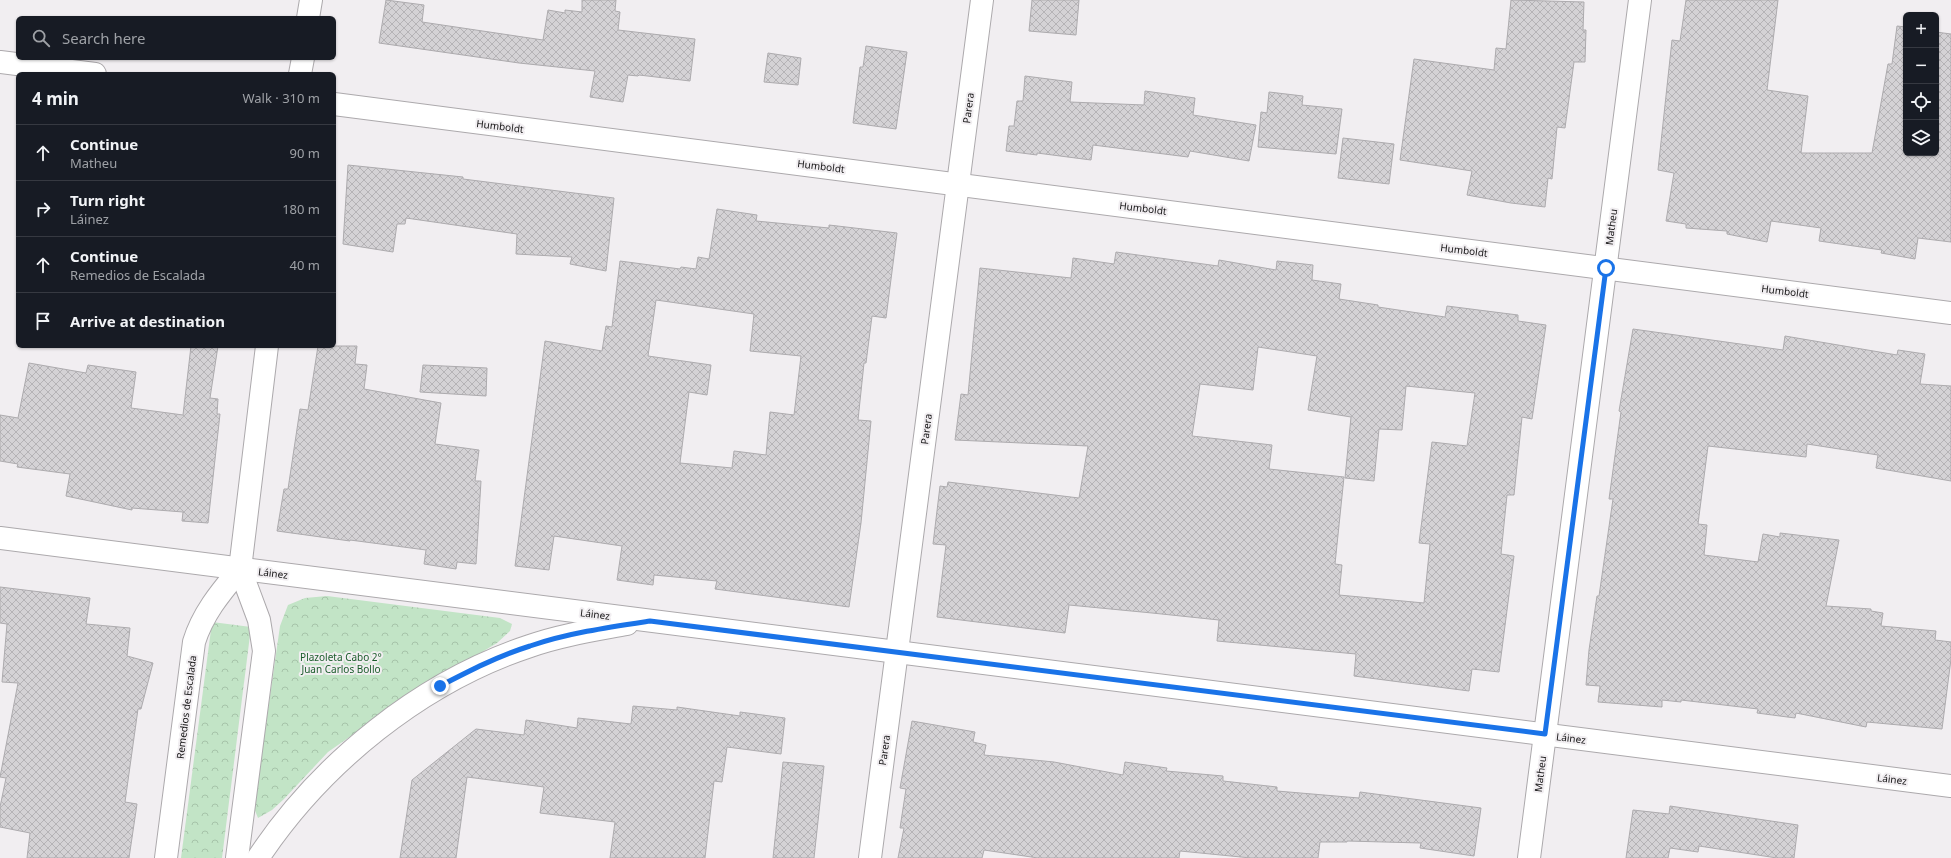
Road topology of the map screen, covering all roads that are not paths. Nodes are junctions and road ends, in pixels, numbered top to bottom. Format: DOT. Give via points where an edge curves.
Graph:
graph roads {
  1 [pos="311,0"];
  2 [pos="982,0"];
  3 [pos="1640,0"];
  4 [pos="308,16"];
  5 [pos="302,60"];
  6 [pos="0,62"];
  7 [pos="79,72"];
  8 [pos="300,72"];
  9 [pos="336,104"];
  10 [pos="958,184"];
  11 [pos="1606,268"];
  12 [pos="1951,313"];
  13 [pos="267,348"];
  14 [pos="0,538"];
  15 [pos="240,568"];
  16 [pos="650,621"];
  17 [pos="897,652"];
  18 [pos="1545,734"];
  19 [pos="1951,786"];
  20 [pos="166,858"];
  21 [pos="237,858"];
  22 [pos="258,858"];
  23 [pos="870,858"];
  24 [pos="1529,858"];
  1 -- 4 [label="main road"];
  2 -- 10 [label="main road, Parera"];
  3 -- 11 [label="main road, Matheu"];
  5 -- 8 [label="main road"];
  6 -- 7 [label="main road"];
  9 -- 10 [label="main road, Humboldt"];
  10 -- 11 [label="main road, Humboldt"];
  10 -- 17 [label="main road, Parera"];
  11 -- 12 [label="main road, Humboldt"];
  11 -- 18 [label="main road, Matheu"];
  13 -- 15 [label="main road"];
  14 -- 15 [label="main road, Láinez"];
  15 -- 16 [label="main road, Láinez"];
  15 -- 20 [label="main road, Remedios de Escalada" via="207,610 194,642"];
  15 -- 21 [label="main road" via="259,620 264,651"];
  16 -- 17 [label="main road, Láinez"];
  16 -- 22 [label="main road" via="586,631 530,645 483,664 440,686 392,718 318,783"];
  17 -- 18 [label="main road, Láinez"];
  17 -- 23 [label="main road, Parera"];
  18 -- 19 [label="main road, Láinez"];
  18 -- 24 [label="main road, Matheu"];
}
